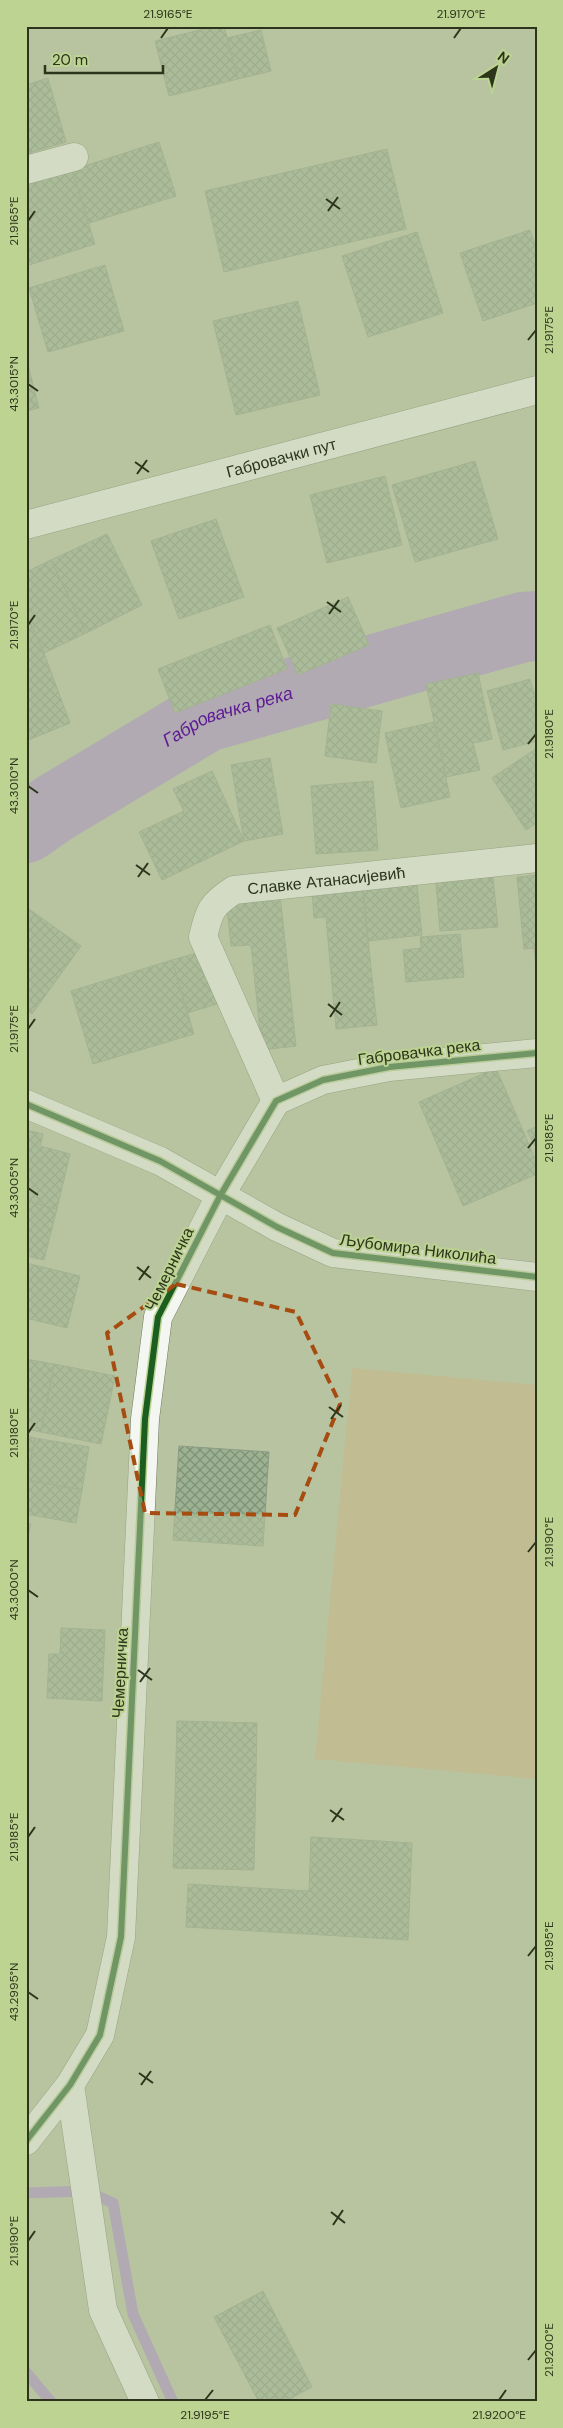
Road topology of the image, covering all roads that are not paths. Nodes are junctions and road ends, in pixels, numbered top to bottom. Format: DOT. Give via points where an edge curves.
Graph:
graph roads {
  1 [pos="74,157"];
  2 [pos="26,170"];
  3 [pos="537,390"];
  4 [pos="26,525"];
  5 [pos="537,858"];
  6 [pos="537,1053"];
  7 [pos="276,1101"];
  8 [pos="26,1104"];
  9 [pos="220,1196"];
  10 [pos="537,1277"];
  11 [pos="70,2085"];
  12 [pos="26,2140"];
  13 [pos="145,2402"];
  1 -- 2 [label="street"];
  3 -- 4 [label="street, Габровачки пут"];
  5 -- 7 [label="street, Славке Атанасијевић" via="234,890 218,901 209,912 203,937"];
  6 -- 7 [label="street, Габровачка река" via="389,1067 323,1080"];
  7 -- 9 [label="street"];
  8 -- 9 [label="street" via="160,1161"];
  9 -- 10 [label="street, Љубомира Николића" via="333,1253"];
  9 -- 11 [label="street, Чемерничка" via="158,1317 146,1419 122,1937 100,2035"];
  11 -- 12 [label="street, Чемерничка"];
  11 -- 13 [label="street" via="103,2310"];
}
